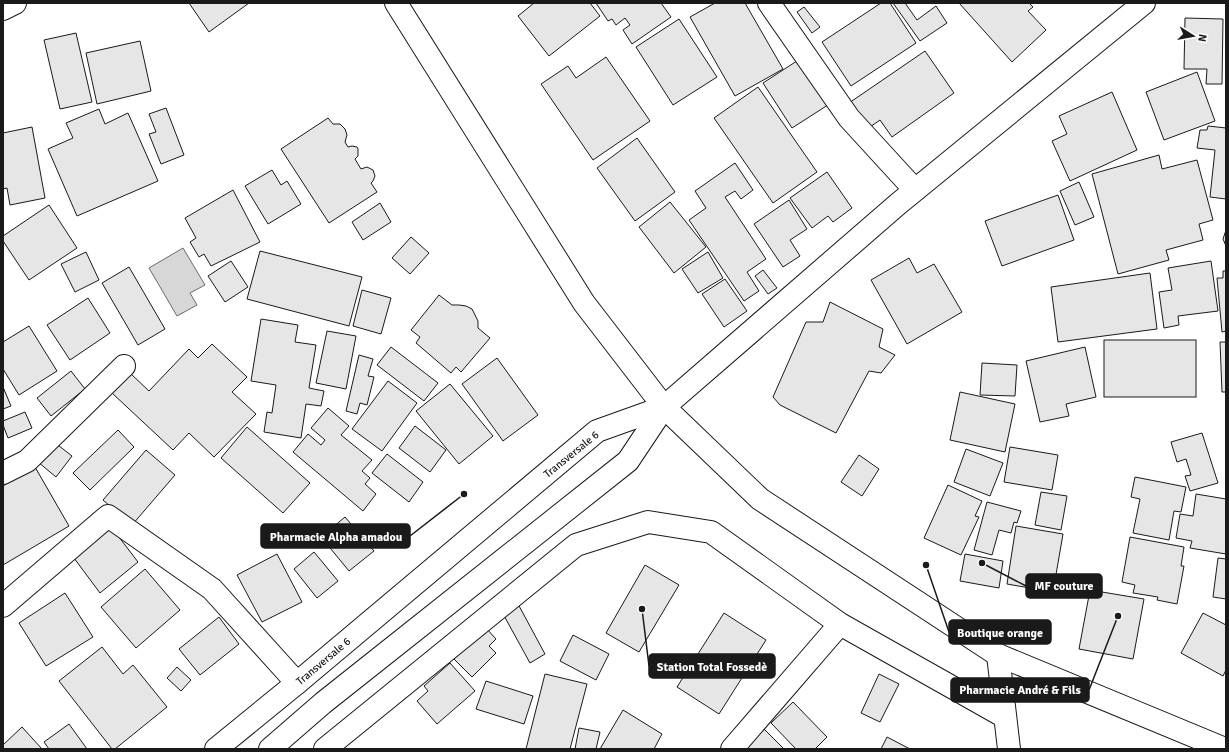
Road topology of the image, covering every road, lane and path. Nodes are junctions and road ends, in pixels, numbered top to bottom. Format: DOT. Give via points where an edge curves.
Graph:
graph roads {
  1 [pos="15,3"];
  2 [pos="396,3"];
  3 [pos="769,3"];
  4 [pos="1144,3"];
  5 [pos="3,9"];
  6 [pos="915,190"];
  7 [pos="124,366"];
  8 [pos="664,407"];
  9 [pos="3,473"];
  10 [pos="3,606"];
  11 [pos="840,624"];
  12 [pos="998,655"];
  13 [pos="297,683"];
  14 [pos="1005,717"];
  15 [pos="216,749"];
  16 [pos="270,749"];
  17 [pos="325,749"];
  18 [pos="732,749"];
  19 [pos="1008,749"];
  20 [pos="1225,749"];
  1 -- 5 [label="main road"];
  2 -- 8 [label="main road" via="584,303"];
  3 -- 6 [label="main road" via="849,118"];
  4 -- 6 [label="main road"];
  6 -- 8 [label="main road"];
  7 -- 9 [label="main road" via="27,461"];
  8 -- 12 [label="main road" via="760,499"];
  8 -- 13 [label="main road, Transversale 6" via="597,431"];
  8 -- 16 [label="main road" via="628,461 323,703"];
  10 -- 13 [label="main road" via="108,516 212,589"];
  11 -- 14 [label="main road"];
  11 -- 17 [label="main road" via="711,532 648,522 576,545"];
  11 -- 18 [label="main road"];
  12 -- 14 [label="main road"];
  12 -- 20 [label="main road"];
  13 -- 15 [label="main road, Transversale 6"];
  14 -- 19 [label="main road"];
}
